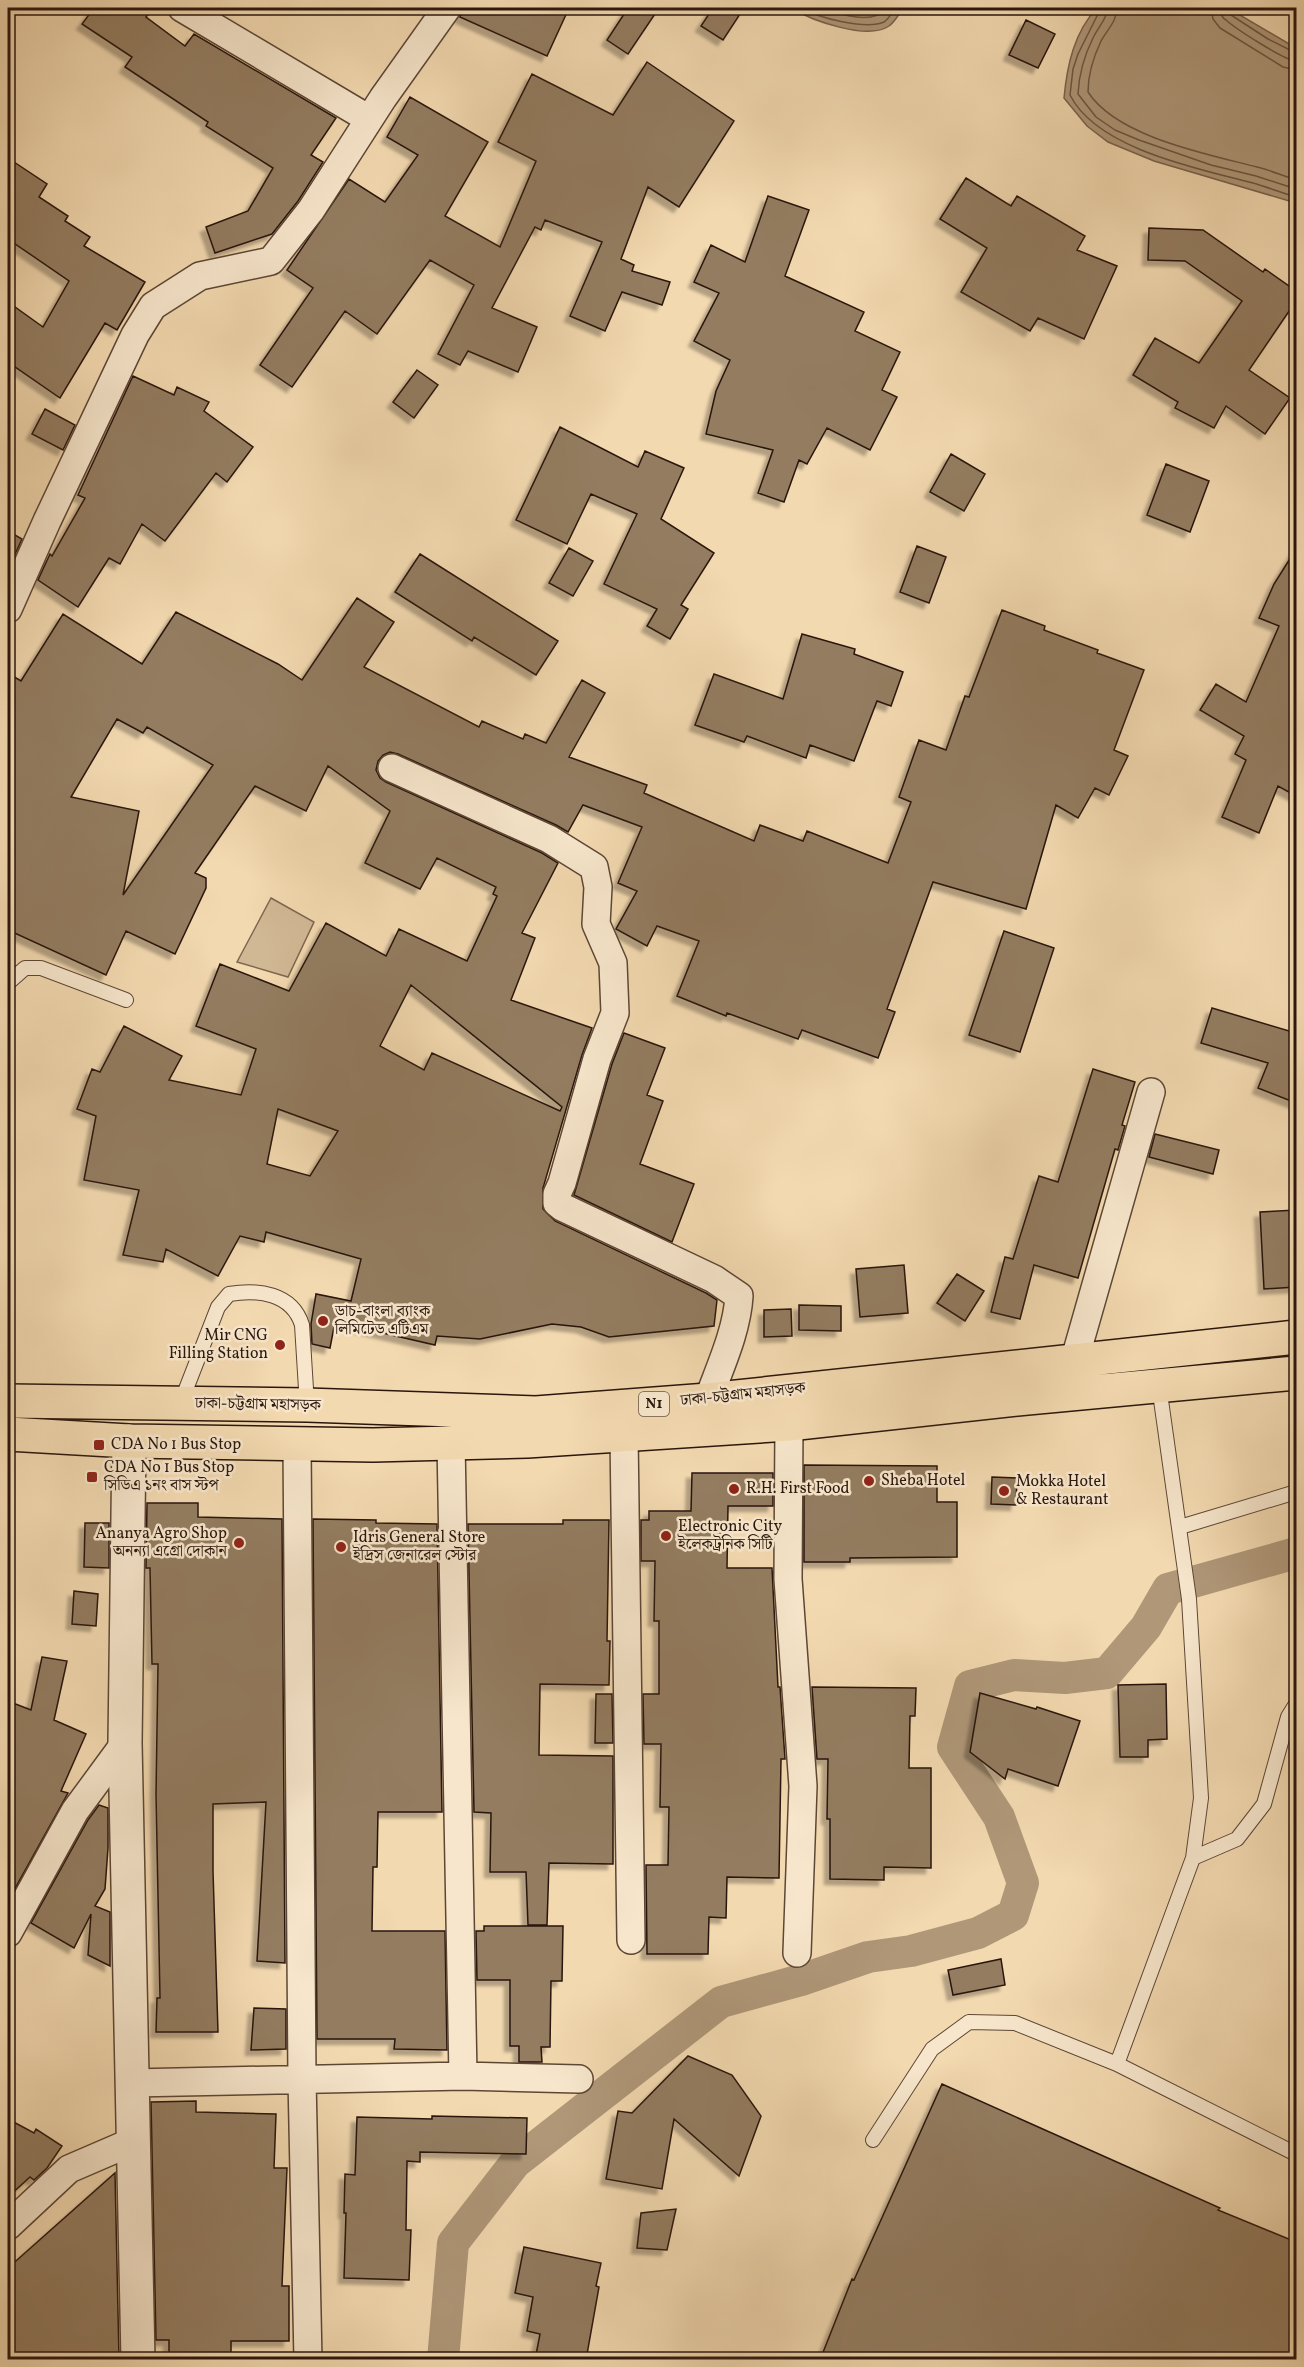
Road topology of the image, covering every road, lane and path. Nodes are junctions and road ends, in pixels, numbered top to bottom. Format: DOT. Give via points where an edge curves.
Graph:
graph roads {
  1 [pos="182,8"];
  2 [pos="447,8"];
  3 [pos="369,119"];
  4 [pos="8,609"];
  5 [pos="392,768"];
  6 [pos="8,983"];
  7 [pos="126,1000"];
  8 [pos="1151,1092"];
  9 [pos="1296,1337"];
  10 [pos="1121,1356"];
  11 [pos="1074,1362"];
  12 [pos="1296,1373"];
  13 [pos="1159,1386"];
  14 [pos="1123,1389"];
  15 [pos="708,1400"];
  16 [pos="8,1401"];
  17 [pos="181,1404"];
  18 [pos="307,1405"];
  19 [pos="789,1424"];
  20 [pos="8,1434"];
  21 [pos="624,1435"];
  22 [pos="129,1441"];
  23 [pos="451,1443"];
  24 [pos="297,1444"];
  25 [pos="1296,1492"];
  26 [pos="1180,1527"];
  27 [pos="1296,1704"];
  28 [pos="125,1743"];
  29 [pos="1193,1858"];
  30 [pos="8,1933"];
  31 [pos="631,1940"];
  32 [pos="797,1953"];
  33 [pos="1117,2064"];
  34 [pos="463,2076"];
  35 [pos="302,2079"];
  36 [pos="579,2079"];
  37 [pos="132,2083"];
  38 [pos="873,2140"];
  39 [pos="134,2141"];
  40 [pos="1296,2154"];
  41 [pos="8,2226"];
  42 [pos="138,2360"];
  43 [pos="308,2360"];
  1 -- 3 [label="street"];
  2 -- 3 [label="street"];
  3 -- 4 [label="street" via="311,210 271,261 200,276 153,306 125,356"];
  5 -- 15 [label="street" via="549,839 594,867 598,887 596,924 612,963 615,1013 597,1059 556,1194 557,1203 714,1279 739,1296"];
  6 -- 7 [label="lane" via="25,968 41,968"];
  8 -- 11 [label="street"];
  9 -- 10 [label="highway, ঢাকা-চট্টগ্রাম মহাসড়ক / N1"];
  10 -- 11 [label="highway, ঢাকা-চট্টগ্রাম মহাসড়ক / N1"];
  10 -- 14 [label="highway"];
  11 -- 15 [label="highway, ঢাকা-চট্টগ্রাম মহাসড়ক / N1"];
  12 -- 13 [label="highway, ঢাকা-চট্টগ্রাম মহাসড়ক / N1"];
  13 -- 14 [label="highway, ঢাকা-চট্টগ্রাম মহাসড়ক / N1"];
  13 -- 26 [label="lane"];
  14 -- 19 [label="highway, ঢাকা-চট্টগ্রাম মহাসড়ক / N1"];
  15 -- 18 [label="highway, ঢাকা-চট্টগ্রাম মহাসড়ক / N1" via="536,1413"];
  16 -- 17 [label="highway, ঢাকা-চট্টগ্রাম মহাসড়ক / N1"];
  17 -- 18 [label="highway, ঢাকা-চট্টগ্রাম মহাসড়ক / N1"];
  17 -- 18 [label="lane" via="218,1307 229,1294 249,1292 285,1300 299,1315"];
  19 -- 21 [label="highway, ঢাকা-চট্টগ্রাম মহাসড়ক / N1"];
  19 -- 32 [label="street" via="788,1579 803,1786"];
  20 -- 22 [label="highway, ঢাকা-চট্টগ্রাম মহাসড়ক / N1"];
  21 -- 23 [label="highway, ঢাকা-চট্টগ্রাম মহাসড়ক / N1"];
  21 -- 31 [label="street"];
  22 -- 24 [label="highway, ঢাকা-চট্টগ্রাম মহাসড়ক / N1"];
  22 -- 28 [label="street"];
  23 -- 24 [label="highway, ঢাকা-চট্টগ্রাম মহাসড়ক / N1"];
  23 -- 34 [label="street"];
  24 -- 35 [label="street"];
  25 -- 26 [label="lane"];
  26 -- 29 [label="lane" via="1189,1599 1201,1798"];
  27 -- 29 [label="lane" via="1288,1717 1264,1804 1237,1839"];
  28 -- 30 [label="street" via="75,1811"];
  28 -- 37 [label="street"];
  29 -- 33 [label="lane"];
  33 -- 38 [label="lane" via="1015,2023 969,2022 932,2049"];
  33 -- 40 [label="lane"];
  34 -- 35 [label="street"];
  34 -- 36 [label="street"];
  35 -- 37 [label="street"];
  35 -- 43 [label="street"];
  37 -- 39 [label="street"];
  39 -- 41 [label="street" via="69,2169"];
  39 -- 42 [label="street"];
}
